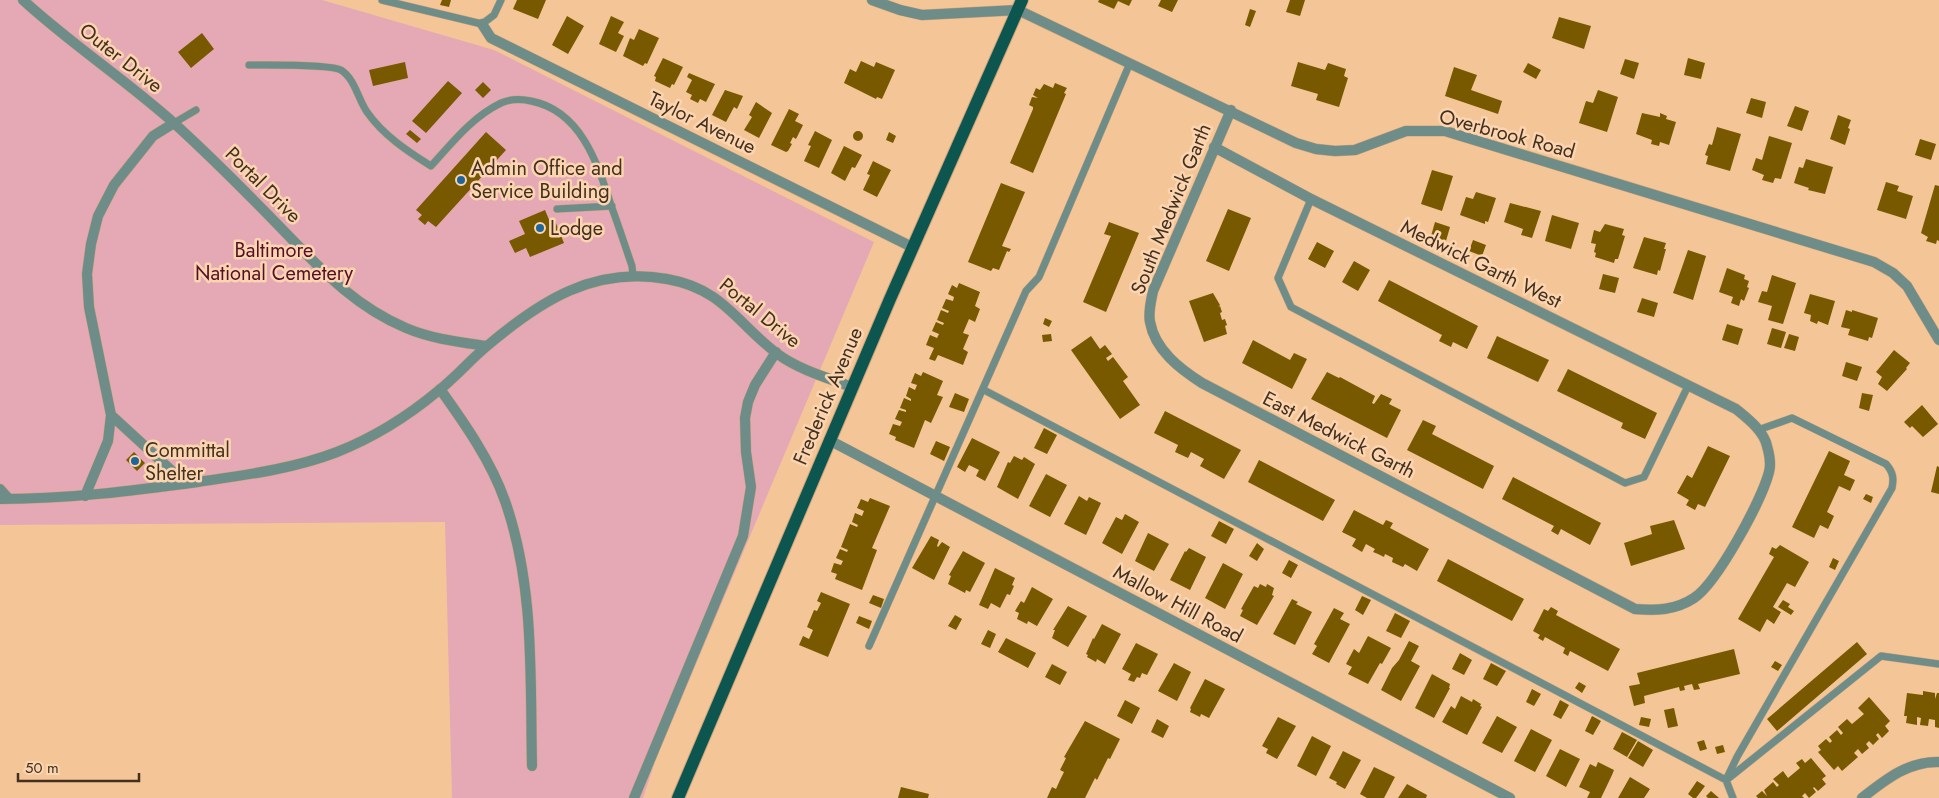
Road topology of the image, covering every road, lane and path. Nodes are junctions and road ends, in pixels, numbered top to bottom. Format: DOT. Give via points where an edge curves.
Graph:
graph roads {
  1 [pos="22,0"];
  2 [pos="382,0"];
  3 [pos="500,0"];
  4 [pos="872,0"];
  5 [pos="1020,5"];
  6 [pos="482,24"];
  7 [pos="1130,63"];
  8 [pos="249,64"];
  9 [pos="196,110"];
  10 [pos="1231,110"];
  11 [pos="174,124"];
  12 [pos="1214,147"];
  13 [pos="1311,199"];
  14 [pos="612,206"];
  15 [pos="557,209"];
  16 [pos="912,247"];
  17 [pos="632,276"];
  18 [pos="1150,322"];
  19 [pos="1939,340"];
  20 [pos="487,346"];
  21 [pos="776,352"];
  22 [pos="1688,386"];
  23 [pos="852,387"];
  24 [pos="440,389"];
  25 [pos="984,390"];
  26 [pos="111,415"];
  27 [pos="1758,430"];
  28 [pos="829,440"];
  29 [pos="185,483"];
  30 [pos="0,489"];
  31 [pos="85,496"];
  32 [pos="936,498"];
  33 [pos="4,499"];
  34 [pos="869,646"];
  35 [pos="1939,664"];
  36 [pos="1939,762"];
  37 [pos="532,766"];
  38 [pos="1726,780"];
  39 [pos="634,798"];
  40 [pos="678,798"];
  41 [pos="1510,798"];
  42 [pos="1733,798"];
  43 [pos="1862,798"];
  1 -- 11 [label="street, Outer Drive"];
  2 -- 6 [label="lane"];
  3 -- 6 [label="lane" via="494,15"];
  4 -- 5 [label="street" via="922,15"];
  5 -- 7 [label="street, Overbrook Road"];
  5 -- 16 [label="main road, Frederick Avenue"];
  6 -- 16 [label="street, Taylor Avenue" via="491,38"];
  7 -- 10 [label="street, Overbrook Road"];
  7 -- 25 [label="lane" via="1039,277 1026,291"];
  8 -- 14 [label="lane" via="340,69 383,130 397,144 431,166 471,122 489,110 504,102 523,99 540,102 572,124 587,144"];
  9 -- 11 [label="lane"];
  10 -- 12 [label="street, South Medwick Garth"];
  10 -- 19 [label="street, Overbrook Road" via="1296,143 1335,151 1355,150 1406,132 1445,131 1874,262 1907,286"];
  11 -- 20 [label="street, Portal Drive" via="345,292 407,329 437,339"];
  11 -- 26 [label="street" via="153,136 114,185 98,216 91,244 87,274 89,307"];
  12 -- 13 [label="street, Medwick Garth West"];
  12 -- 18 [label="street, South Medwick Garth" via="1153,291"];
  13 -- 22 [label="street, Medwick Garth West"];
  13 -- 22 [label="lane" via="1278,278 1291,307 1625,483 1644,477"];
  14 -- 15 [label="lane"];
  14 -- 17 [label="lane" via="632,266"];
  16 -- 23 [label="main road, Frederick Avenue"];
  17 -- 20 [label="street, Portal Drive" via="597,282 556,296"];
  17 -- 21 [label="street, Portal Drive" via="668,279 704,290"];
  18 -- 27 [label="street, East Medwick Garth" via="1167,355 1182,371 1202,384 1635,609 1661,610 1676,606 1706,588 1719,571 1762,491 1769,470 1767,444"];
  20 -- 24 [label="street"];
  21 -- 23 [label="street, Portal Drive" via="798,365"];
  21 -- 39 [label="street" via="755,384 745,418 751,487 743,536"];
  22 -- 27 [label="street, Medwick Garth West" via="1736,409"];
  23 -- 28 [label="main road, Frederick Avenue"];
  24 -- 29 [label="street" via="404,417 337,452 271,471"];
  24 -- 37 [label="street" via="484,457 505,501 518,548 529,609"];
  25 -- 32 [label="lane"];
  25 -- 38 [label="lane"];
  26 -- 29 [label="street"];
  26 -- 31 [label="street" via="108,441"];
  27 -- 38 [label="lane" via="1792,418 1886,464 1894,479 1892,488"];
  28 -- 32 [label="street, Mallow Hill Road"];
  28 -- 40 [label="main road, Frederick Avenue"];
  29 -- 31 [label="street"];
  30 -- 33 [label="street"];
  31 -- 33 [label="street"];
  32 -- 34 [label="lane"];
  32 -- 41 [label="street, Mallow Hill Road"];
  35 -- 38 [label="lane" via="1881,656"];
  36 -- 43 [label="street" via="1909,767 1889,777"];
  38 -- 42 [label="lane"];
}
